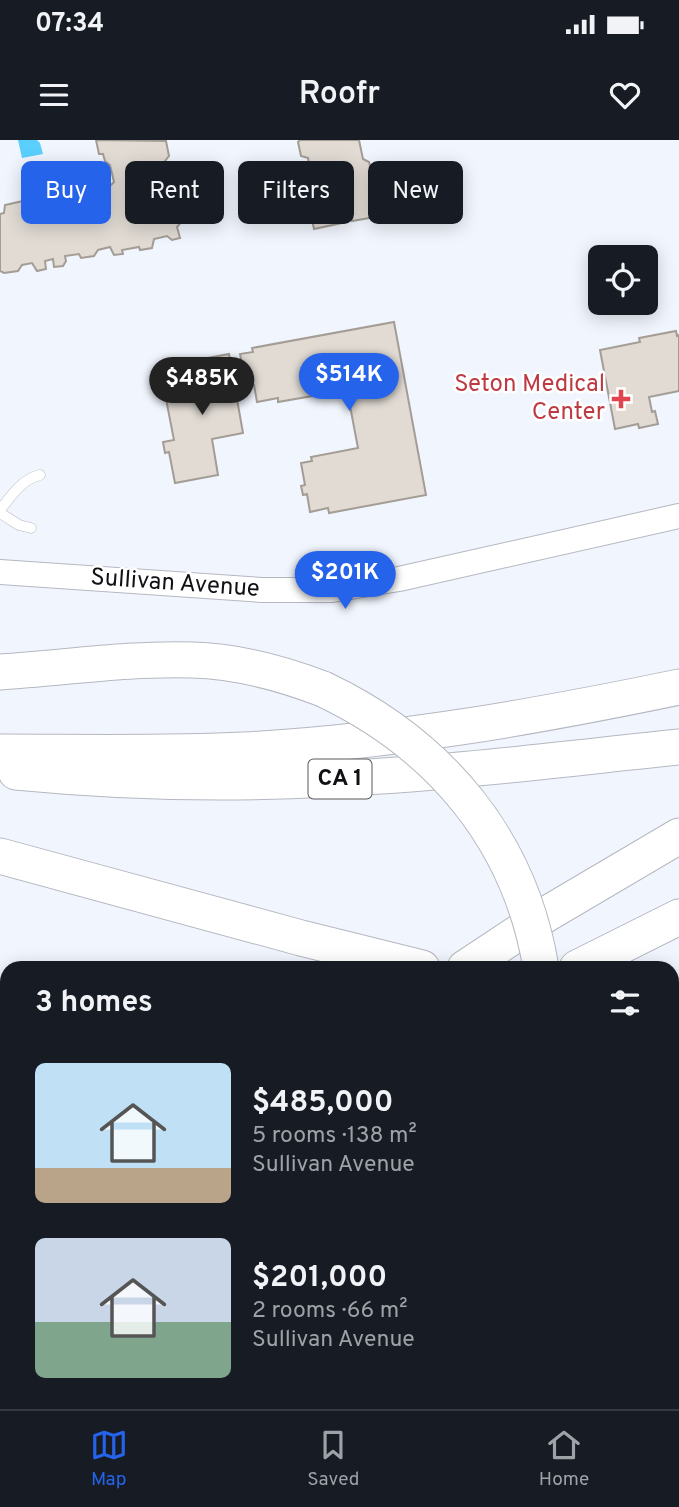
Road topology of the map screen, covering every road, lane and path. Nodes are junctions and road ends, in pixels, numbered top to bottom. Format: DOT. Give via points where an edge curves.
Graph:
graph roads {
  1 [pos="40,475"];
  2 [pos="0,511"];
  3 [pos="679,516"];
  4 [pos="31,528"];
  5 [pos="0,572"];
  6 [pos="0,672"];
  7 [pos="679,687"];
  8 [pos="679,747"];
  9 [pos="0,752"];
  10 [pos="0,770"];
  11 [pos="679,836"];
  12 [pos="0,856"];
  13 [pos="679,917"];
  14 [pos="395,961"];
  15 [pos="475,961"];
  16 [pos="540,961"];
  17 [pos="591,961"];
  1 -- 2 [label="lane" via="17,488"];
  2 -- 4 [label="lane"];
  3 -- 5 [label="street, Sullivan Avenue" via="332,590 262,590"];
  6 -- 16 [label="highway, bridge" via="194,660 271,671 348,701 394,730 462,792 512,871 533,927"];
  7 -- 9 [label="highway" via="489,723 356,741 197,752"];
  8 -- 10 [label="highway, CA 1" via="298,781 150,782"];
  11 -- 15 [label="highway"];
  12 -- 14 [label="highway"];
  13 -- 17 [label="highway"];
}
